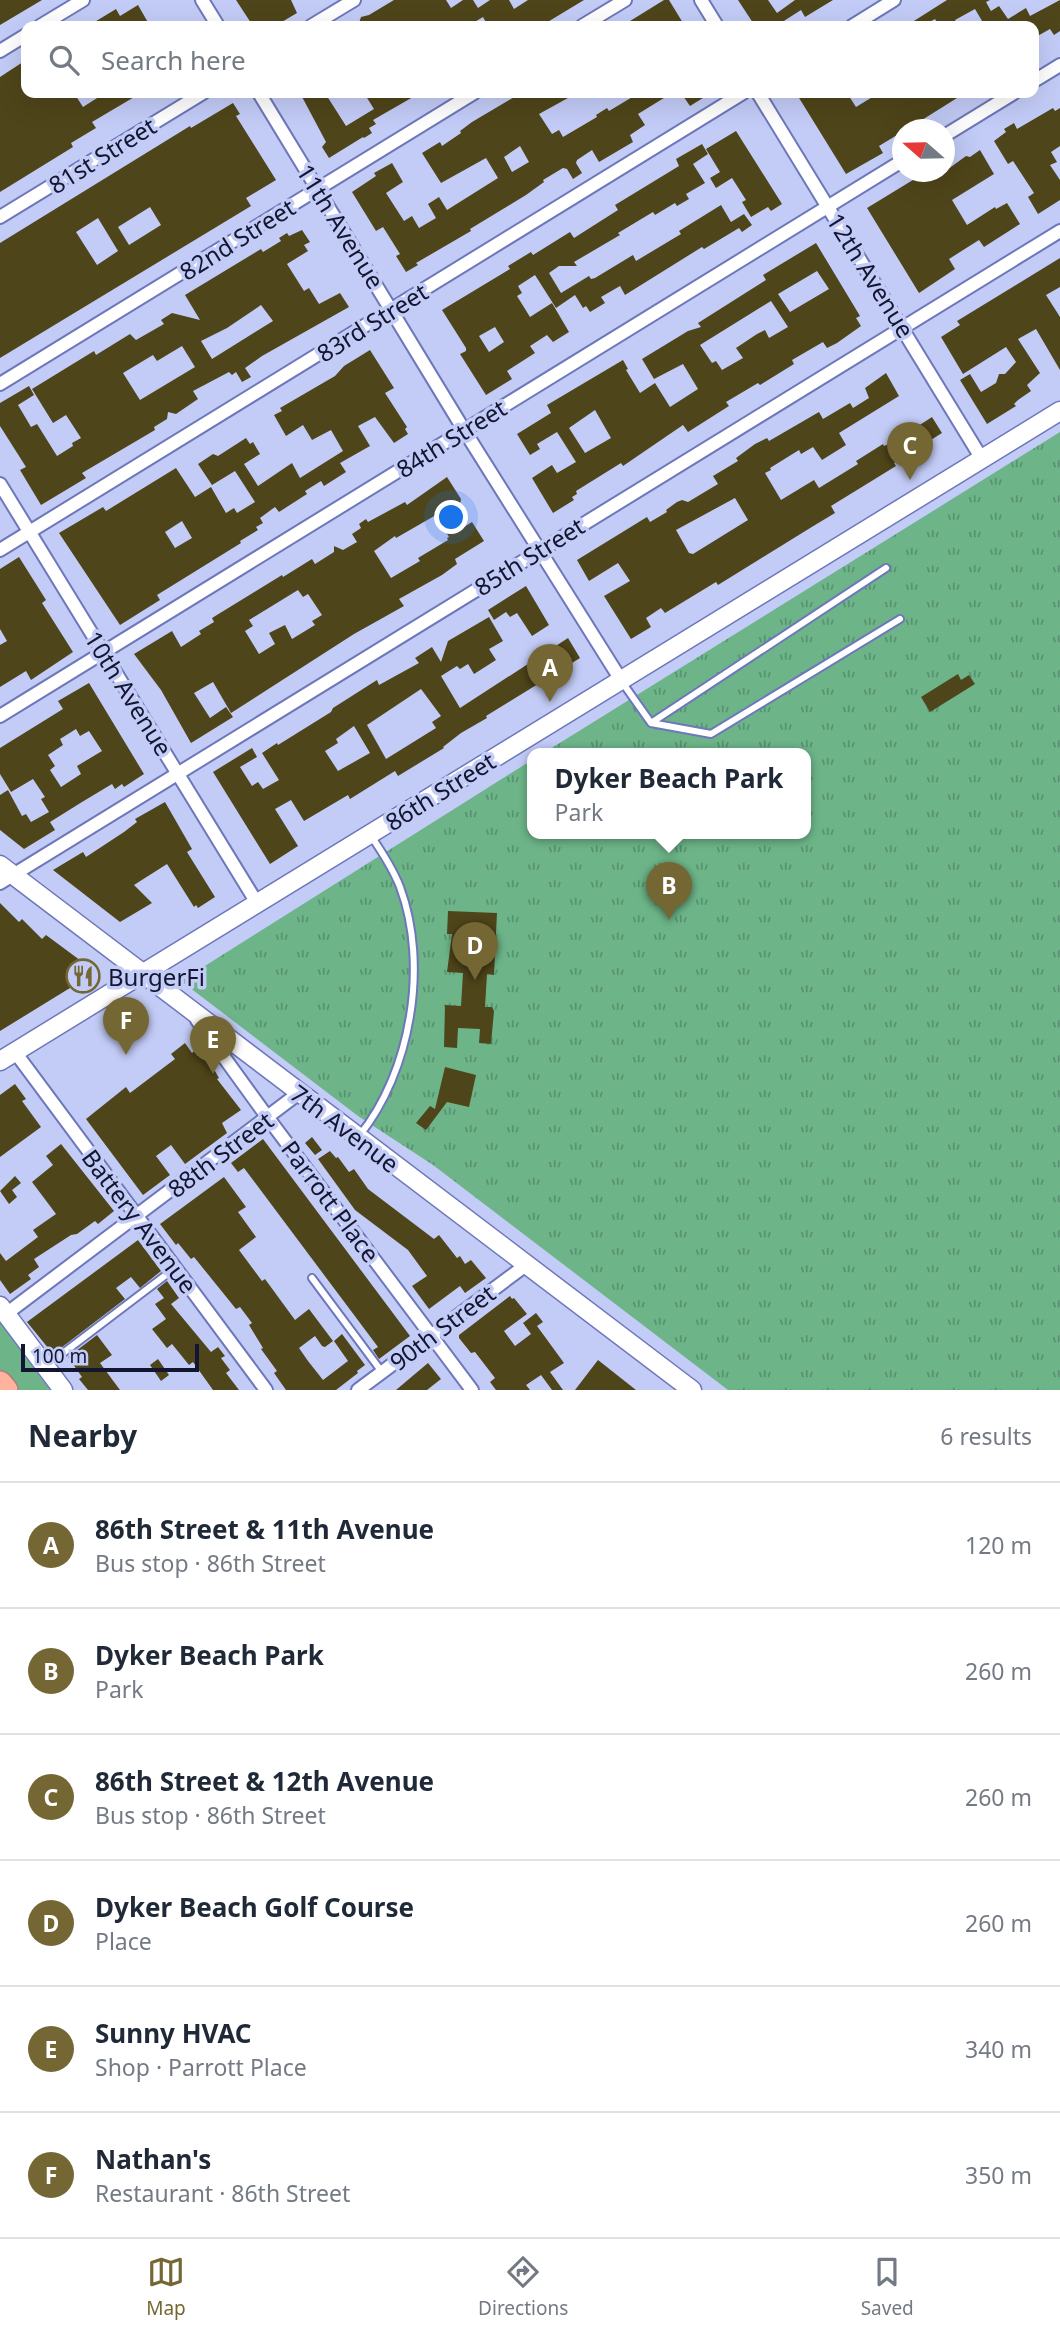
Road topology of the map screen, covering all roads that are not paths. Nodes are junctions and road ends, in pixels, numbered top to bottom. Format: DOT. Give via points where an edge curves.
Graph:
graph roads {
  1 [pos="83,0"];
  2 [pos="202,0"];
  3 [pos="354,0"];
  4 [pos="625,0"];
  5 [pos="701,0"];
  6 [pos="894,0"];
  7 [pos="48,21"];
  8 [pos="215,21"];
  9 [pos="319,21"];
  10 [pos="590,21"];
  11 [pos="714,21"];
  12 [pos="860,21"];
  13 [pos="21,38"];
  14 [pos="0,51"];
  15 [pos="1060,65"];
  16 [pos="1039,78"];
  17 [pos="195,98"];
  18 [pos="262,98"];
  19 [pos="466,98"];
  20 [pos="735,98"];
  21 [pos="761,98"];
  22 [pos="1006,98"];
  23 [pos="955,129"];
  24 [pos="892,168"];
  25 [pos="318,189"];
  26 [pos="828,207"];
  27 [pos="0,217"];
  28 [pos="1060,231"];
  29 [pos="392,309"];
  30 [pos="903,327"];
  31 [pos="0,384"];
  32 [pos="1060,411"];
  33 [pos="464,430"];
  34 [pos="982,459"];
  35 [pos="0,484"];
  36 [pos="30,532"];
  37 [pos="0,550"];
  38 [pos="538,551"];
  39 [pos="886,568"];
  40 [pos="900,619"];
  41 [pos="104,653"];
  42 [pos="621,680"];
  43 [pos="0,716"];
  44 [pos="651,723"];
  45 [pos="178,773"];
  46 [pos="370,834"];
  47 [pos="5,874"];
  48 [pos="257,904"];
  49 [pos="144,973"];
  50 [pos="191,1011"];
  51 [pos="8,1057"];
  52 [pos="299,1093"];
  53 [pos="268,1118"];
  54 [pos="357,1138"];
  55 [pos="137,1217"];
  56 [pos="526,1265"];
  57 [pos="175,1268"];
  58 [pos="312,1278"];
  59 [pos="3,1310"];
  60 [pos="432,1335"];
  61 [pos="45,1367"];
  62 [pos="382,1372"];
  63 [pos="0,1383"];
  64 [pos="6,1390"];
  65 [pos="63,1390"];
  66 [pos="266,1390"];
  67 [pos="358,1390"];
  68 [pos="472,1390"];
  69 [pos="692,1390"];
  1 -- 7 [label="street"];
  2 -- 8 [label="street"];
  3 -- 9 [label="street"];
  4 -- 10 [label="street"];
  5 -- 11 [label="street"];
  6 -- 12 [label="street"];
  13 -- 14 [label="street"];
  15 -- 16 [label="street"];
  17 -- 27 [label="street, 81st Street"];
  18 -- 25 [label="street, 11th Avenue"];
  19 -- 25 [label="street, 82nd Street"];
  20 -- 29 [label="street, 83rd Street"];
  21 -- 26 [label="street, 12th Avenue"];
  22 -- 23 [label="street"];
  24 -- 26 [label="street, 84th Street"];
  25 -- 29 [label="street, 11th Avenue"];
  25 -- 31 [label="street, 82nd Street"];
  26 -- 30 [label="street, 12th Avenue"];
  26 -- 33 [label="street, 84th Street"];
  28 -- 30 [label="street, 85th Street"];
  29 -- 33 [label="street, 11th Avenue"];
  29 -- 36 [label="street, 83rd Street"];
  30 -- 34 [label="street, 12th Avenue"];
  30 -- 38 [label="street, 85th Street"];
  32 -- 34 [label="main road, 86th Street"];
  33 -- 38 [label="street, 11th Avenue"];
  33 -- 41 [label="street, 84th Street"];
  34 -- 42 [label="main road, 86th Street"];
  35 -- 36 [label="street, 10th Avenue"];
  36 -- 37 [label="street, 83rd Street"];
  36 -- 41 [label="street, 10th Avenue"];
  38 -- 42 [label="street, 11th Avenue"];
  38 -- 45 [label="street, 85th Street"];
  39 -- 44 [label="lane"];
  40 -- 44 [label="lane" via="711,734"];
  41 -- 43 [label="street, 84th Street"];
  41 -- 45 [label="street, 10th Avenue"];
  42 -- 44 [label="lane"];
  42 -- 46 [label="main road, 86th Street"];
  45 -- 47 [label="street, 85th Street"];
  45 -- 48 [label="street, 10th Avenue"];
  46 -- 48 [label="main road, 86th Street"];
  46 -- 54 [label="lane" via="400,886 413,976 407,1036 398,1067 374,1116"];
  47 -- 49 [label="main road, 7th Avenue"];
  48 -- 49 [label="main road, 86th Street"];
  49 -- 50 [label="main road, 7th Avenue"];
  49 -- 51 [label="main road, 86th Street"];
  50 -- 52 [label="main road, 7th Avenue"];
  50 -- 53 [label="street, Parrott Place"];
  51 -- 55 [label="street, Battery Avenue"];
  52 -- 53 [label="street, 88th Street"];
  52 -- 54 [label="main road, 7th Avenue"];
  53 -- 55 [label="street, 88th Street"];
  53 -- 60 [label="street, Parrott Place"];
  54 -- 56 [label="main road, 7th Avenue"];
  55 -- 57 [label="street, Battery Avenue"];
  55 -- 59 [label="street, 88th Street"];
  56 -- 60 [label="street, 90th Street"];
  56 -- 69 [label="main road, 7th Avenue"];
  57 -- 61 [label="lane"];
  57 -- 66 [label="street, Battery Avenue"];
  58 -- 62 [label="lane"];
  59 -- 61 [label="main road"];
  60 -- 62 [label="street, 90th Street"];
  60 -- 68 [label="street, Parrott Place"];
  61 -- 65 [label="main road"];
  62 -- 67 [label="street, 90th Street"];
  63 -- 64 [label="highway"];
}
